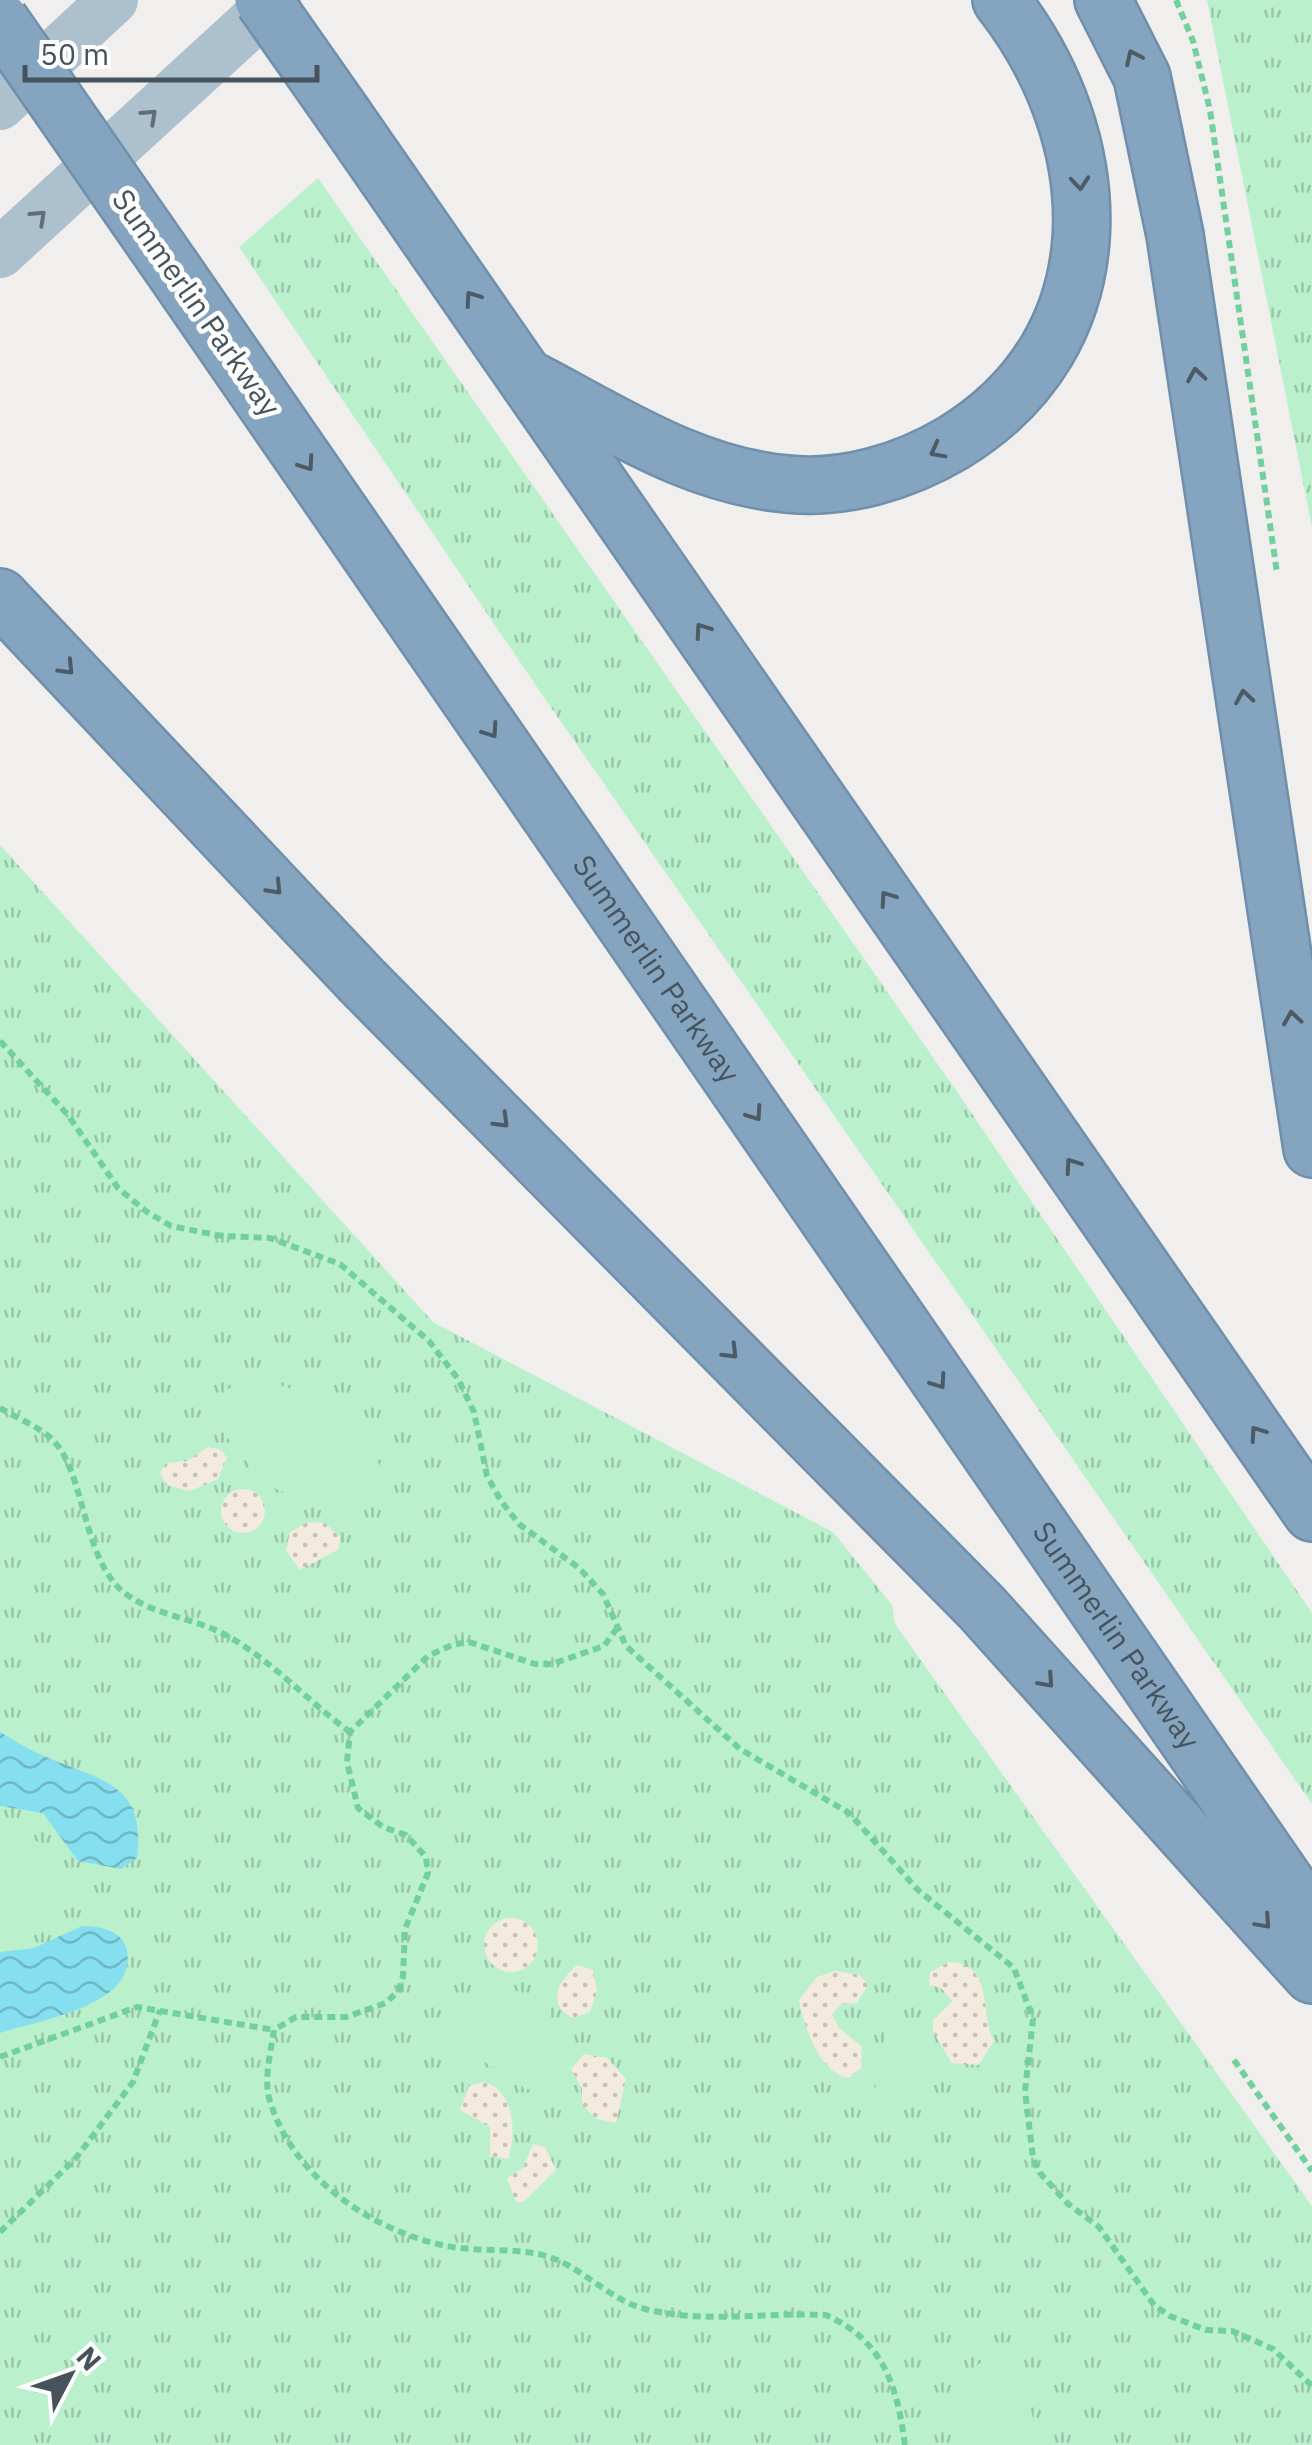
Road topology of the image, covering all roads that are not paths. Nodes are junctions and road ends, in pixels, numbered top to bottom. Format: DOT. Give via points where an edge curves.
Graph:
graph roads {
  1 [pos="113,0"];
  2 [pos="263,0"];
  3 [pos="276,0"];
  4 [pos="1001,0"];
  5 [pos="1103,0"];
  6 [pos="0,20"];
  7 [pos="0,105"];
  8 [pos="0,253"];
  9 [pos="528,378"];
  10 [pos="0,598"];
  11 [pos="1312,1149"];
  12 [pos="1312,1513"];
  13 [pos="1312,1920"];
  14 [pos="1312,1975"];
  1 -- 7 [label="main road"];
  9 -- 2 [label="highway, one-way, bridge"];
  8 -- 3 [label="main road, one-way"];
  4 -- 9 [label="highway, one-way" via="1059,95 1076,148 1083,222 1078,270 1052,341 991,416 912,464 830,484 787,484 714,470 664,450"];
  11 -- 5 [label="highway, one-way" via="1175,235 1142,77"];
  6 -- 13 [label="highway, Summerlin Parkway, one-way, bridge"];
  12 -- 9 [label="highway, one-way"];
  10 -- 14 [label="highway, one-way" via="362,981 982,1608"];
}
